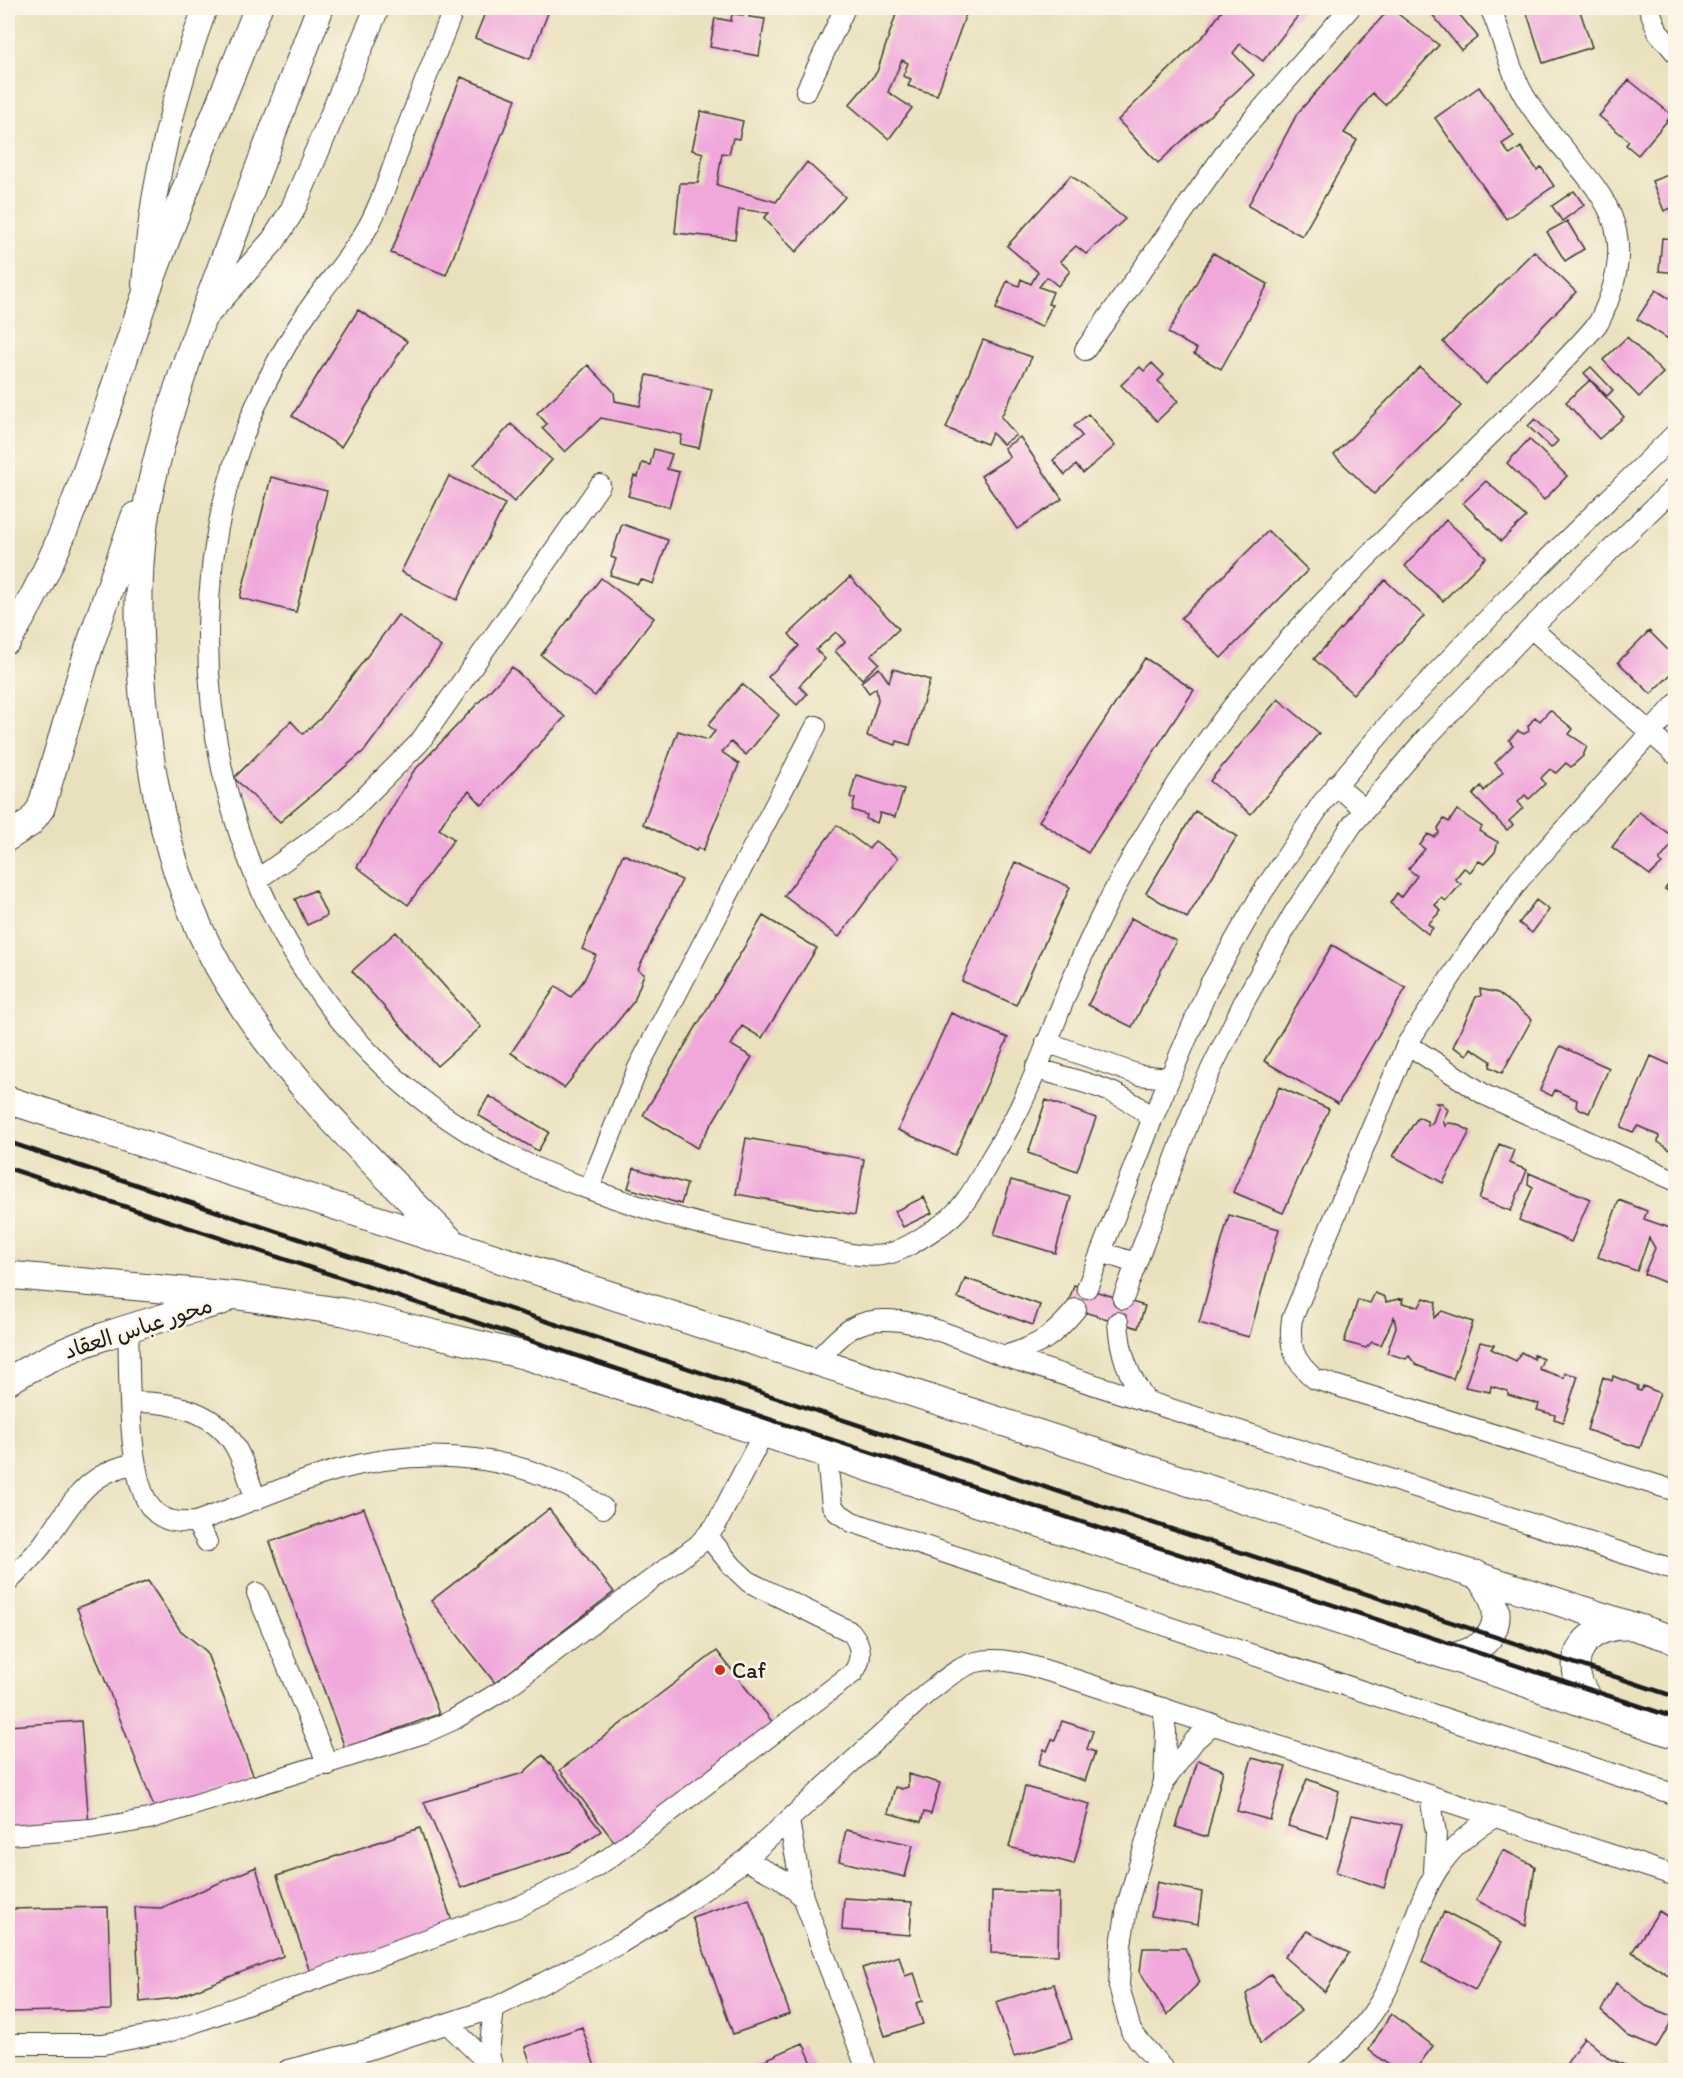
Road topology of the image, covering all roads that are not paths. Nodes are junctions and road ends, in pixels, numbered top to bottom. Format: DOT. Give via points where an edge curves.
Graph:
graph roads {
  1 [pos="206,8"];
  2 [pos="258,8"];
  3 [pos="320,8"];
  4 [pos="377,8"];
  5 [pos="454,8"];
  6 [pos="845,8"];
  7 [pos="1350,8"];
  8 [pos="1490,8"];
  9 [pos="1649,8"];
  10 [pos="1676,53"];
  11 [pos="806,91"];
  12 [pos="142,304"];
  13 [pos="201,322"];
  14 [pos="1085,350"];
  15 [pos="1676,433"];
  16 [pos="155,467"];
  17 [pos="600,485"];
  18 [pos="1676,486"];
  19 [pos="1531,628"];
  20 [pos="8,640"];
  21 [pos="1676,704"];
  22 [pos="816,726"];
  23 [pos="1649,733"];
  24 [pos="1676,755"];
  25 [pos="1336,785"];
  26 [pos="1365,810"];
  27 [pos="8,837"];
  28 [pos="258,879"];
  29 [pos="1046,1042"];
  30 [pos="1407,1044"];
  31 [pos="1036,1068"];
  32 [pos="1169,1078"];
  33 [pos="8,1100"];
  34 [pos="1152,1120"];
  35 [pos="1676,1181"];
  36 [pos="589,1189"];
  37 [pos="454,1244"];
  38 [pos="1101,1252"];
  39 [pos="1135,1263"];
  40 [pos="8,1275"];
  41 [pos="1087,1288"];
  42 [pos="239,1296"];
  43 [pos="1123,1299"];
  44 [pos="1076,1309"];
  45 [pos="1118,1322"];
  46 [pos="128,1327"];
  47 [pos="1004,1356"];
  48 [pos="816,1361"];
  49 [pos="8,1381"];
  50 [pos="1146,1401"];
  51 [pos="131,1402"];
  52 [pos="764,1432"];
  53 [pos="826,1452"];
  54 [pos="135,1463"];
  55 [pos="1676,1491"];
  56 [pos="256,1500"];
  57 [pos="603,1508"];
  58 [pos="196,1522"];
  59 [pos="707,1535"];
  60 [pos="207,1542"];
  61 [pos="1676,1570"];
  62 [pos="1476,1574"];
  63 [pos="8,1582"];
  64 [pos="257,1593"];
  65 [pos="1631,1626"];
  66 [pos="1676,1640"];
  67 [pos="1450,1657"];
  68 [pos="1594,1706"];
  69 [pos="1162,1708"];
  70 [pos="1214,1724"];
  71 [pos="1676,1735"];
  72 [pos="328,1765"];
  73 [pos="1164,1781"];
  74 [pos="1676,1795"];
  75 [pos="1430,1796"];
  76 [pos="1495,1817"];
  77 [pos="789,1821"];
  78 [pos="8,1835"];
  79 [pos="745,1860"];
  80 [pos="1434,1871"];
  81 [pos="1676,1876"];
  82 [pos="803,1897"];
  83 [pos="494,2008"];
  84 [pos="448,2025"];
  85 [pos="8,2044"];
  86 [pos="492,2068"];
  87 [pos="288,2070"];
  88 [pos="867,2070"];
  89 [pos="1164,2070"];
  90 [pos="1317,2070"];
  1 -- 12 [label="street" via="185,67 160,160"];
  2 -- 12 [label="main road"];
  3 -- 13 [label="main road"];
  4 -- 13 [label="street" via="284,227"];
  5 -- 28 [label="street" via="375,214 356,248 307,312 262,390 233,467 220,518 207,622 209,686 224,779"];
  6 -- 11 [label="street"];
  7 -- 14 [label="street" via="1233,142"];
  8 -- 29 [label="street" via="1524,96 1596,186 1610,212 1617,239 1618,268 1612,296 1599,322 1580,344 1311,614 1245,691 1185,773 1132,859 1085,949"];
  9 -- 10 [label="street" via="1658,32"];
  12 -- 20 [label="main road" via="51,562"];
  13 -- 16 [label="main road"];
  15 -- 25 [label="street" via="1496,610 1398,712"];
  16 -- 27 [label="main road" via="110,585 41,808 30,823"];
  16 -- 37 [label="main road" via="141,549 139,630 148,753 176,870 207,945 248,1015 352,1140"];
  17 -- 28 [label="street" via="412,751 345,817"];
  18 -- 19 [label="street"];
  19 -- 23 [label="street"];
  19 -- 26 [label="street" via="1426,738"];
  21 -- 23 [label="street"];
  22 -- 36 [label="street" via="638,1068"];
  23 -- 24 [label="street"];
  23 -- 30 [label="street" via="1519,880"];
  25 -- 26 [label="street"];
  25 -- 32 [label="street" via="1262,893 1210,984"];
  26 -- 39 [label="street" via="1294,913 1244,1002 1200,1092"];
  28 -- 36 [label="street" via="282,932 312,982 348,1029 388,1071 482,1141 534,1168"];
  29 -- 31 [label="street"];
  29 -- 32 [label="street" via="1139,1075"];
  30 -- 35 [label="street" via="1485,1095"];
  30 -- 55 [label="street" via="1292,1318 1293,1353 1302,1368 1332,1385"];
  31 -- 34 [label="street" via="1120,1096"];
  31 -- 36 [label="street" via="1019,1109 957,1213 943,1225 881,1256 798,1246 728,1231"];
  32 -- 34 [label="street"];
  33 -- 37 [label="main road"];
  34 -- 38 [label="street"];
  37 -- 48 [label="main road"];
  38 -- 39 [label="street"];
  38 -- 41 [label="street"];
  39 -- 43 [label="street"];
  40 -- 42 [label="main road"];
  42 -- 46 [label="main road, محور عباس العقاد"];
  42 -- 52 [label="main road" via="344,1312 523,1354"];
  44 -- 47 [label="street" via="1058,1332 1033,1348"];
  45 -- 50 [label="street" via="1120,1349 1129,1377"];
  46 -- 49 [label="main road, محور عباس العقاد" via="54,1355"];
  46 -- 51 [label="street"];
  47 -- 48 [label="street" via="888,1318 852,1328"];
  47 -- 50 [label="street"];
  48 -- 62 [label="main road"];
  50 -- 61 [label="street"];
  51 -- 54 [label="street"];
  51 -- 56 [label="street" via="172,1403 219,1426 239,1453"];
  52 -- 53 [label="main road"];
  52 -- 59 [label="street" via="716,1525"];
  53 -- 67 [label="main road"];
  53 -- 74 [label="street" via="832,1505 852,1522"];
  54 -- 58 [label="street" via="152,1510 180,1523"];
  54 -- 63 [label="street" via="105,1473 84,1486 43,1544"];
  56 -- 57 [label="street" via="356,1466 393,1460 460,1458 535,1471 571,1487"];
  56 -- 58 [label="street"];
  58 -- 60 [label="street"];
  59 -- 72 [label="street" via="481,1705 424,1733"];
  59 -- 85 [label="street" via="749,1582 851,1632 859,1644 860,1659 854,1673 609,1858 520,1906 168,2032 103,2044"];
  62 -- 65 [label="main road"];
  62 -- 67 [label="main road" via="1490,1588 1497,1606 1495,1626 1486,1643 1469,1654"];
  64 -- 72 [label="street"];
  65 -- 66 [label="main road"];
  65 -- 68 [label="main road" via="1613,1625 1597,1631 1584,1643 1576,1659 1582,1693"];
  67 -- 68 [label="main road"];
  68 -- 71 [label="main road"];
  69 -- 70 [label="street"];
  69 -- 73 [label="street" via="1166,1732"];
  69 -- 77 [label="street" via="1030,1666 977,1662 927,1692"];
  70 -- 73 [label="street" via="1195,1740"];
  70 -- 75 [label="street"];
  72 -- 78 [label="street" via="149,1819 91,1829"];
  73 -- 89 [label="street" via="1128,1902 1119,1986 1131,2031"];
  75 -- 76 [label="street"];
  75 -- 80 [label="street" via="1436,1833"];
  76 -- 80 [label="street" via="1461,1839"];
  76 -- 81 [label="street"];
  77 -- 79 [label="street"];
  77 -- 82 [label="street"];
  79 -- 82 [label="street" via="780,1878"];
  79 -- 83 [label="street" via="619,1944"];
  80 -- 90 [label="street" via="1385,1992 1336,2056"];
  82 -- 88 [label="street"];
  83 -- 84 [label="street"];
  83 -- 86 [label="street" via="489,2052"];
  84 -- 86 [label="street"];
  84 -- 87 [label="street"];
}
